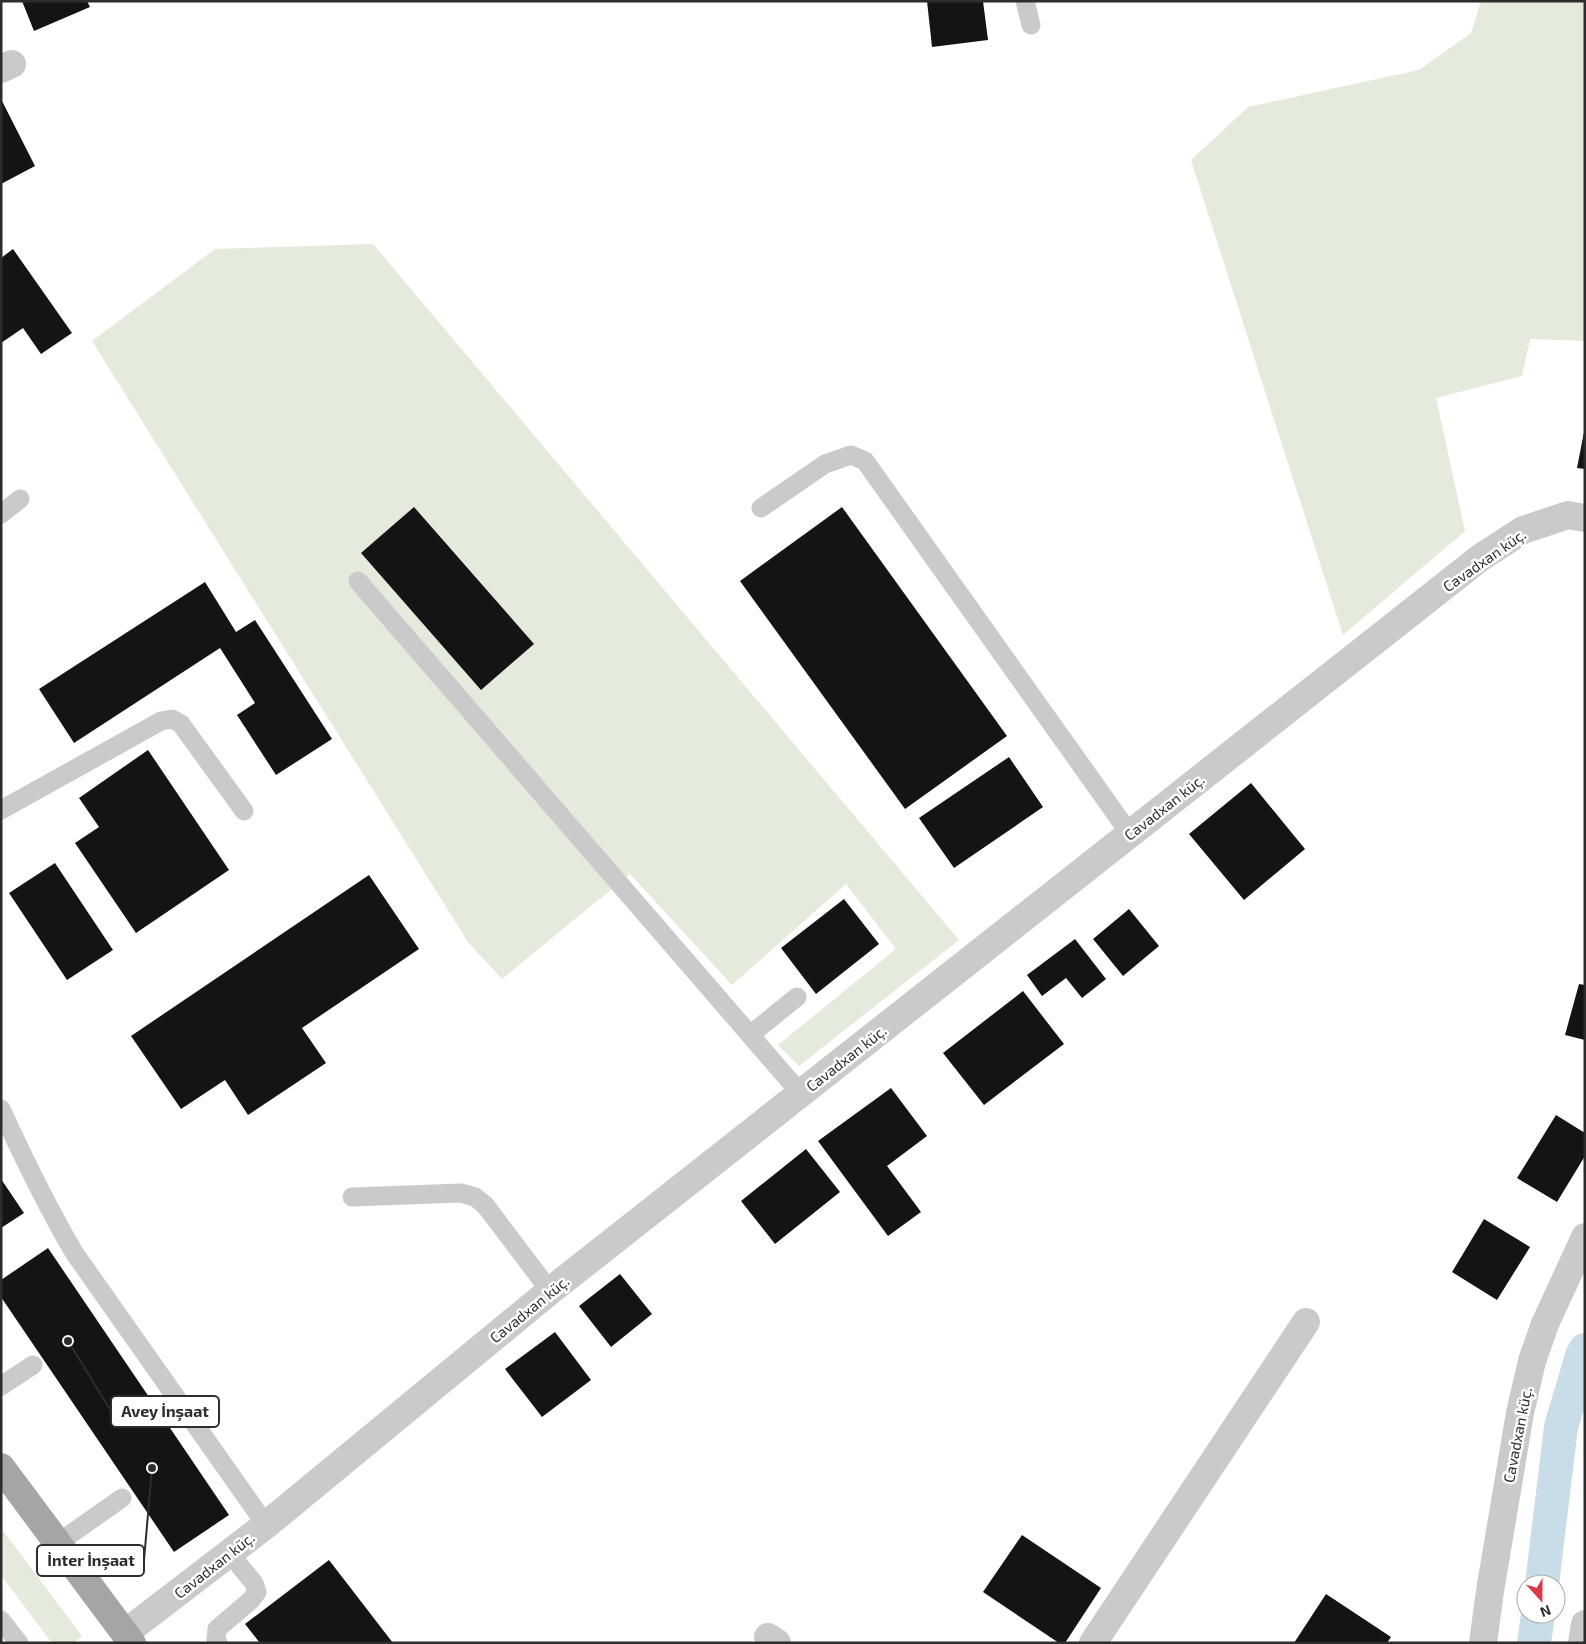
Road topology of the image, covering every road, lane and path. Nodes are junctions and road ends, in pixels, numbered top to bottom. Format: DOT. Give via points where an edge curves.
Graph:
graph roads {
  1 [pos="1025,1"];
  2 [pos="1031,25"];
  3 [pos="20,499"];
  4 [pos="761,508"];
  5 [pos="1,514"];
  6 [pos="1585,518"];
  7 [pos="358,581"];
  8 [pos="1,810"];
  9 [pos="244,811"];
  10 [pos="1130,834"];
  11 [pos="797,996"];
  12 [pos="750,1035"];
  13 [pos="801,1094"];
  14 [pos="1,1109"];
  15 [pos="352,1197"];
  16 [pos="1585,1237"];
  17 [pos="550,1291"];
  18 [pos="1306,1322"];
  19 [pos="33,1365"];
  20 [pos="1,1386"];
  21 [pos="4,1475"];
  22 [pos="122,1498"];
  23 [pos="266,1525"];
  24 [pos="58,1543"];
  25 [pos="229,1553"];
  26 [pos="1,1620"];
  27 [pos="1585,1624"];
  28 [pos="123,1640"];
  29 [pos="19,1643"];
  30 [pos="218,1643"];
  31 [pos="1093,1643"];
  32 [pos="1483,1643"];
  33 [pos="1582,1643"];
  1 -- 2 [label="lane"];
  3 -- 5 [label="lane"];
  4 -- 10 [label="lane" via="825,464 851,455 865,461"];
  6 -- 10 [label="street, Cavadxan küç." via="1568,515 1523,530 1480,558"];
  7 -- 12 [label="lane"];
  8 -- 9 [label="lane" via="161,720 172,719 181,724"];
  10 -- 13 [label="street, Cavadxan küç."];
  11 -- 12 [label="lane"];
  12 -- 13 [label="lane"];
  13 -- 17 [label="street, Cavadxan küç."];
  14 -- 23 [label="lane" via="53,1218"];
  15 -- 17 [label="lane" via="461,1193 475,1197 485,1205"];
  16 -- 32 [label="street, Cavadxan küç." via="1545,1324 1532,1361 1520,1413"];
  17 -- 23 [label="street, Cavadxan küç."];
  18 -- 31 [label="street"];
  19 -- 20 [label="lane"];
  21 -- 24 [label="main road"];
  22 -- 24 [label="lane"];
  23 -- 25 [label="street, Cavadxan küç."];
  24 -- 28 [label="main road"];
  25 -- 28 [label="street, Cavadxan küç."];
  25 -- 30 [label="lane" via="254,1583 257,1592 217,1629"];
  26 -- 29 [label="lane"];
  27 -- 33 [label="street"];
}
